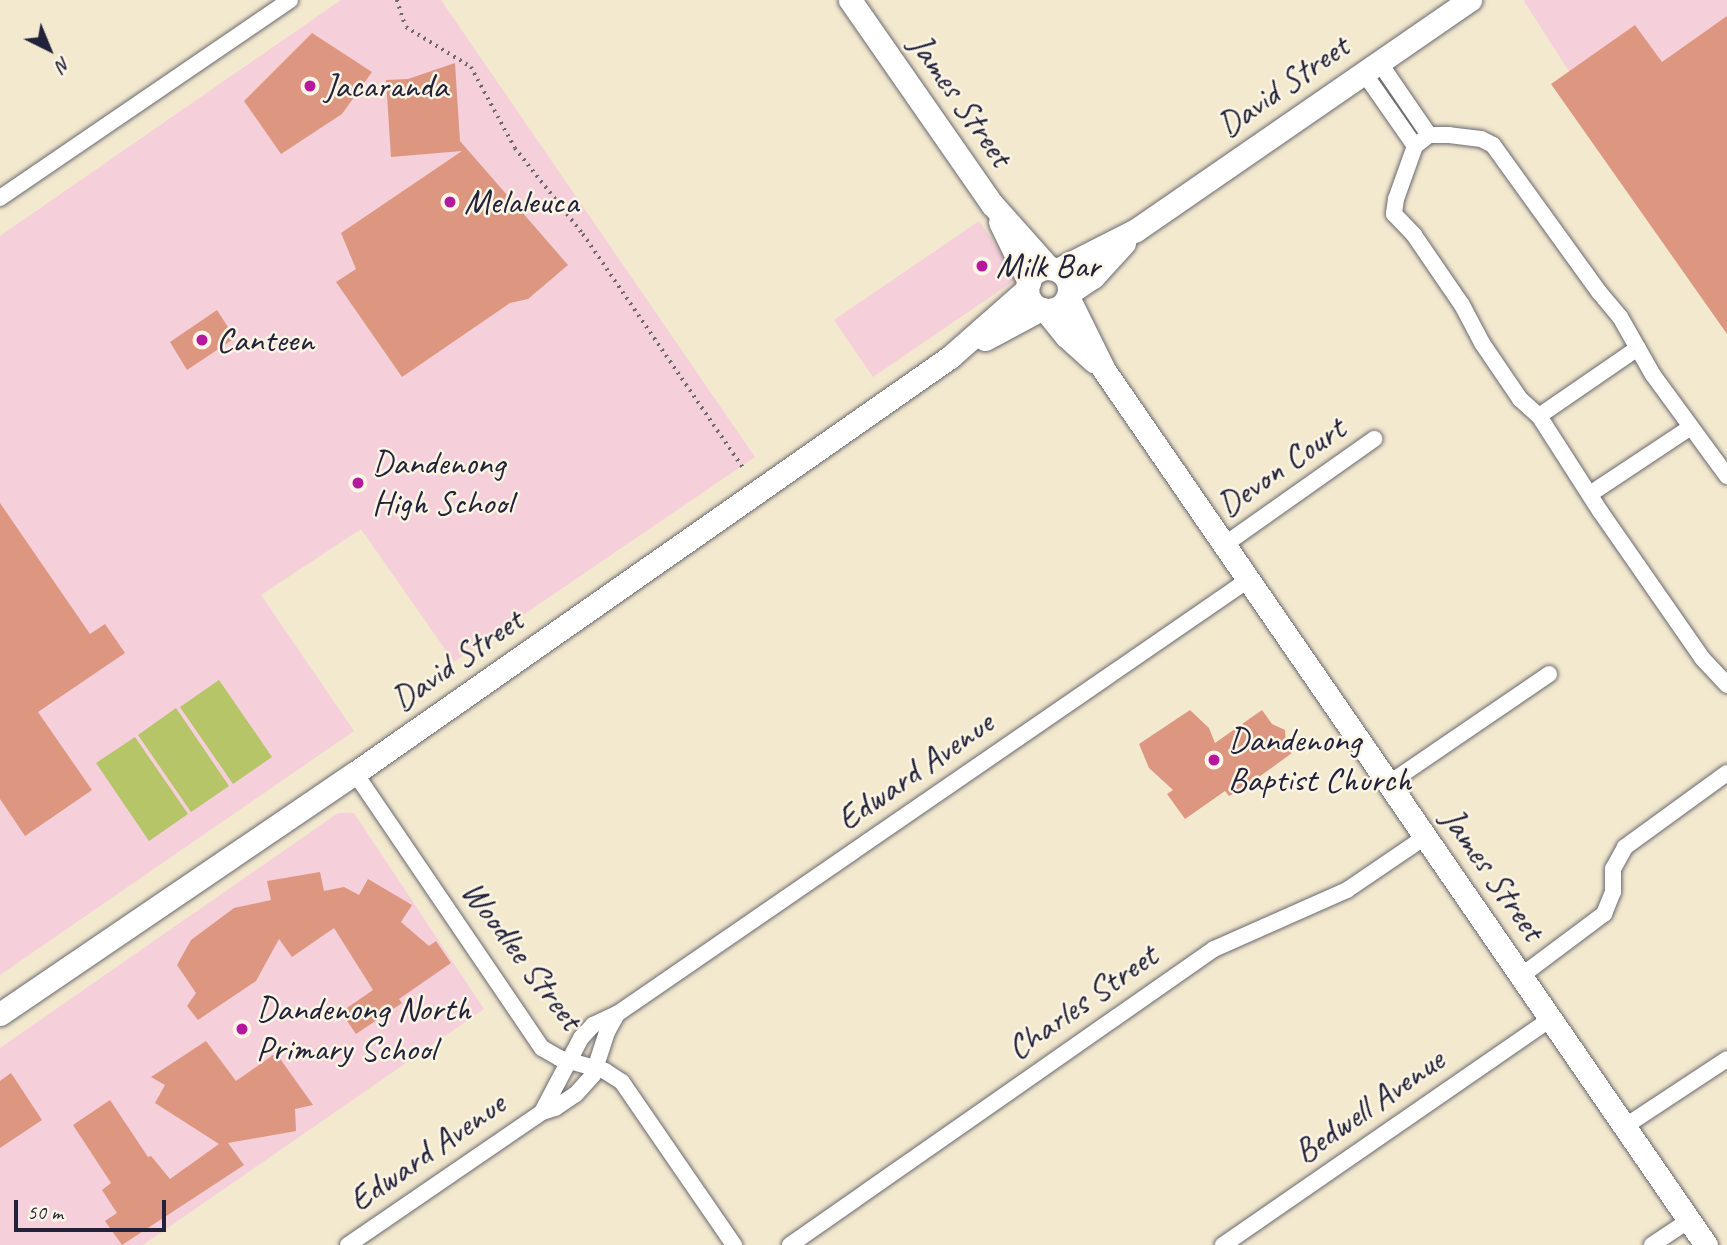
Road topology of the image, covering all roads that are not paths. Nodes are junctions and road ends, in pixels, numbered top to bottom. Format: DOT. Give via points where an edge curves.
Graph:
graph roads {
  1 [pos="290,0"];
  2 [pos="850,0"];
  3 [pos="1470,0"];
  4 [pos="1371,68"];
  5 [pos="1429,135"];
  6 [pos="1415,146"];
  7 [pos="0,198"];
  8 [pos="992,204"];
  9 [pos="1136,230"];
  10 [pos="1053,269"];
  11 [pos="1028,285"];
  12 [pos="1069,295"];
  13 [pos="1043,310"];
  14 [pos="1638,348"];
  15 [pos="950,357"];
  16 [pos="1104,370"];
  17 [pos="1539,416"];
  18 [pos="1691,427"];
  19 [pos="1374,439"];
  20 [pos="1727,476"];
  21 [pos="1590,494"];
  22 [pos="1224,545"];
  23 [pos="1248,580"];
  24 [pos="1549,674"];
  25 [pos="1727,685"];
  26 [pos="1727,773"];
  27 [pos="355,774"];
  28 [pos="1388,784"];
  29 [pos="1425,837"];
  30 [pos="1521,976"];
  31 [pos="0,1014"];
  32 [pos="617,1014"];
  33 [pos="1551,1019"];
  34 [pos="1727,1059"];
  35 [pos="570,1062"];
  36 [pos="597,1068"];
  37 [pos="542,1112"];
  38 [pos="1624,1128"];
  39 [pos="1688,1220"];
  40 [pos="348,1245"];
  41 [pos="734,1245"];
  42 [pos="790,1245"];
  43 [pos="1223,1245"];
  44 [pos="1652,1245"];
  45 [pos="1706,1245"];
  1 -- 7 [label="street"];
  2 -- 8 [label="main road, James Street"];
  3 -- 4 [label="main road, David Street"];
  4 -- 5 [label="street"];
  4 -- 6 [label="street"];
  4 -- 9 [label="main road, David Street"];
  5 -- 6 [label="street"];
  5 -- 14 [label="street" via="1467,136 1493,145"];
  6 -- 17 [label="street" via="1394,214 1414,234 1462,304 1520,399"];
  8 -- 10 [label="main road, James Street"];
  8 -- 11 [label="main road, James Street"];
  9 -- 10 [label="main road, David Street"];
  9 -- 12 [label="main road, David Street"];
  10 -- 11 [label="main road" via="1037,272"];
  10 -- 12 [label="main road" via="1067,280"];
  11 -- 13 [label="main road" via="1031,302"];
  11 -- 15 [label="main road, David Street"];
  12 -- 13 [label="main road" via="1059,308"];
  12 -- 16 [label="main road, James Street"];
  13 -- 15 [label="main road, David Street"];
  13 -- 16 [label="main road, James Street"];
  14 -- 17 [label="street"];
  14 -- 18 [label="street"];
  15 -- 27 [label="main road, David Street"];
  16 -- 22 [label="main road, James Street"];
  17 -- 21 [label="street"];
  18 -- 20 [label="street"];
  18 -- 21 [label="street"];
  19 -- 22 [label="street, Devon Court"];
  21 -- 25 [label="street" via="1702,658"];
  22 -- 23 [label="main road, James Street"];
  23 -- 28 [label="main road, James Street"];
  23 -- 32 [label="street, Edward Avenue"];
  24 -- 28 [label="street"];
  26 -- 30 [label="street" via="1625,847 1613,869 1613,892 1604,914"];
  27 -- 31 [label="main road, David Street"];
  27 -- 35 [label="street, Woodlee Street" via="542,1048"];
  28 -- 29 [label="main road, James Street"];
  29 -- 30 [label="main road, James Street"];
  29 -- 42 [label="street, Charles Street" via="1347,890 1214,949"];
  30 -- 33 [label="main road, James Street"];
  32 -- 35 [label="street, Edward Avenue" via="586,1032"];
  32 -- 36 [label="street, Edward Avenue"];
  33 -- 38 [label="main road, James Street"];
  33 -- 43 [label="street, Bedwell Avenue"];
  34 -- 38 [label="street"];
  35 -- 36 [label="street, Woodlee Street"];
  35 -- 37 [label="street, Edward Avenue"];
  36 -- 37 [label="street, Edward Avenue" via="569,1100"];
  36 -- 41 [label="street, Woodlee Street" via="622,1082"];
  37 -- 40 [label="street, Edward Avenue"];
  38 -- 39 [label="main road, James Street"];
  39 -- 44 [label="street"];
  39 -- 45 [label="main road, James Street"];
}
